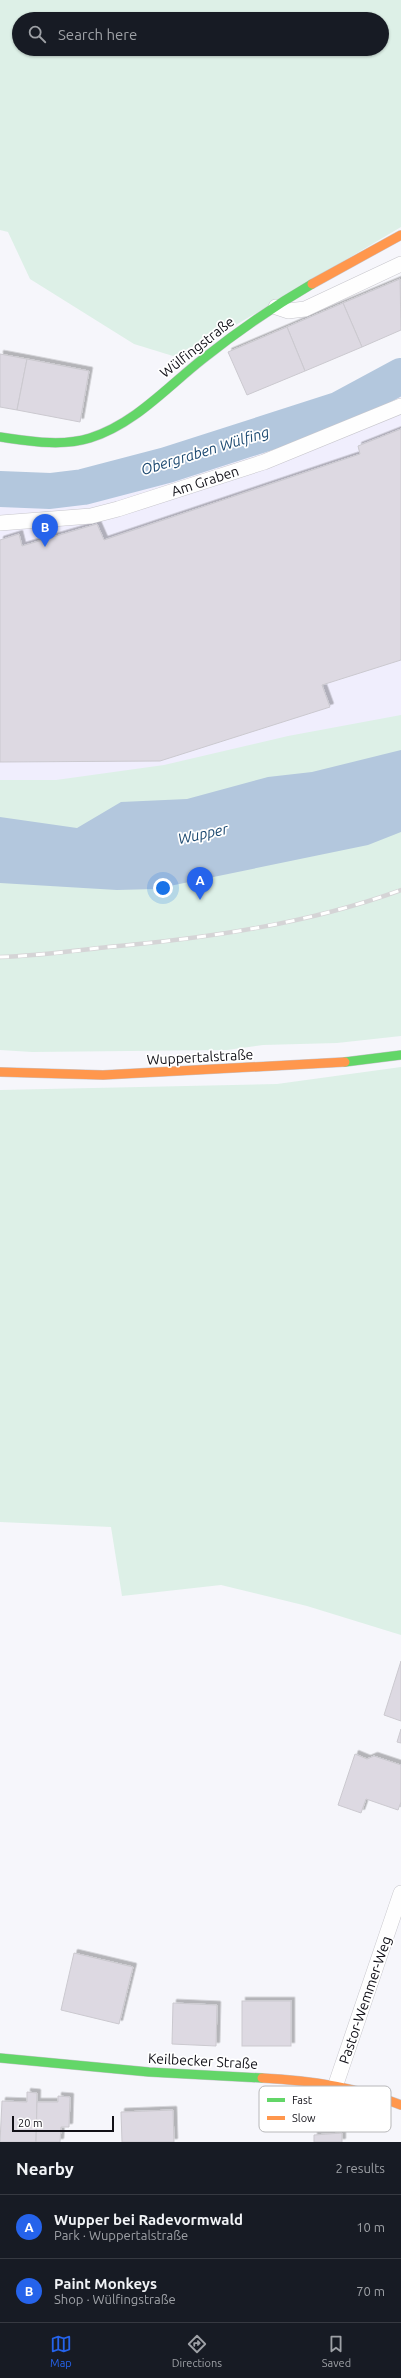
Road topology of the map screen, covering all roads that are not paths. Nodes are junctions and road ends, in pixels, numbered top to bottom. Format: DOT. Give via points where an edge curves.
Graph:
graph roads {
  1 [pos="401,235"];
  2 [pos="401,264"];
  3 [pos="276,307"];
  4 [pos="401,406"];
  5 [pos="0,437"];
  6 [pos="0,523"];
  7 [pos="401,1055"];
  8 [pos="0,1072"];
  9 [pos="401,1893"];
  10 [pos="0,2058"];
  11 [pos="336,2084"];
  12 [pos="345,2086"];
  13 [pos="391,2101"];
  14 [pos="401,2105"];
  1 -- 3 [label="main road, Wülfingstraße" via="369,251"];
  2 -- 3 [label="lane" via="305,309 288,311"];
  3 -- 5 [label="main road, Wülfingstraße" via="198,362 159,396 105,433 72,442 54,443"];
  4 -- 6 [label="lane, Am Graben" via="264,462 118,509 92,516"];
  7 -- 8 [label="main road, Wuppertalstraße" via="281,1067 154,1073 64,1075"];
  9 -- 11 [label="lane, Pastor-Wemmer-Weg"];
  10 -- 11 [label="main road, Keilbecker Straße" via="141,2071"];
  11 -- 12 [label="main road, Keilbecker Straße"];
  13 -- 14 [label="main road, Keilbecker Straße"];
}
